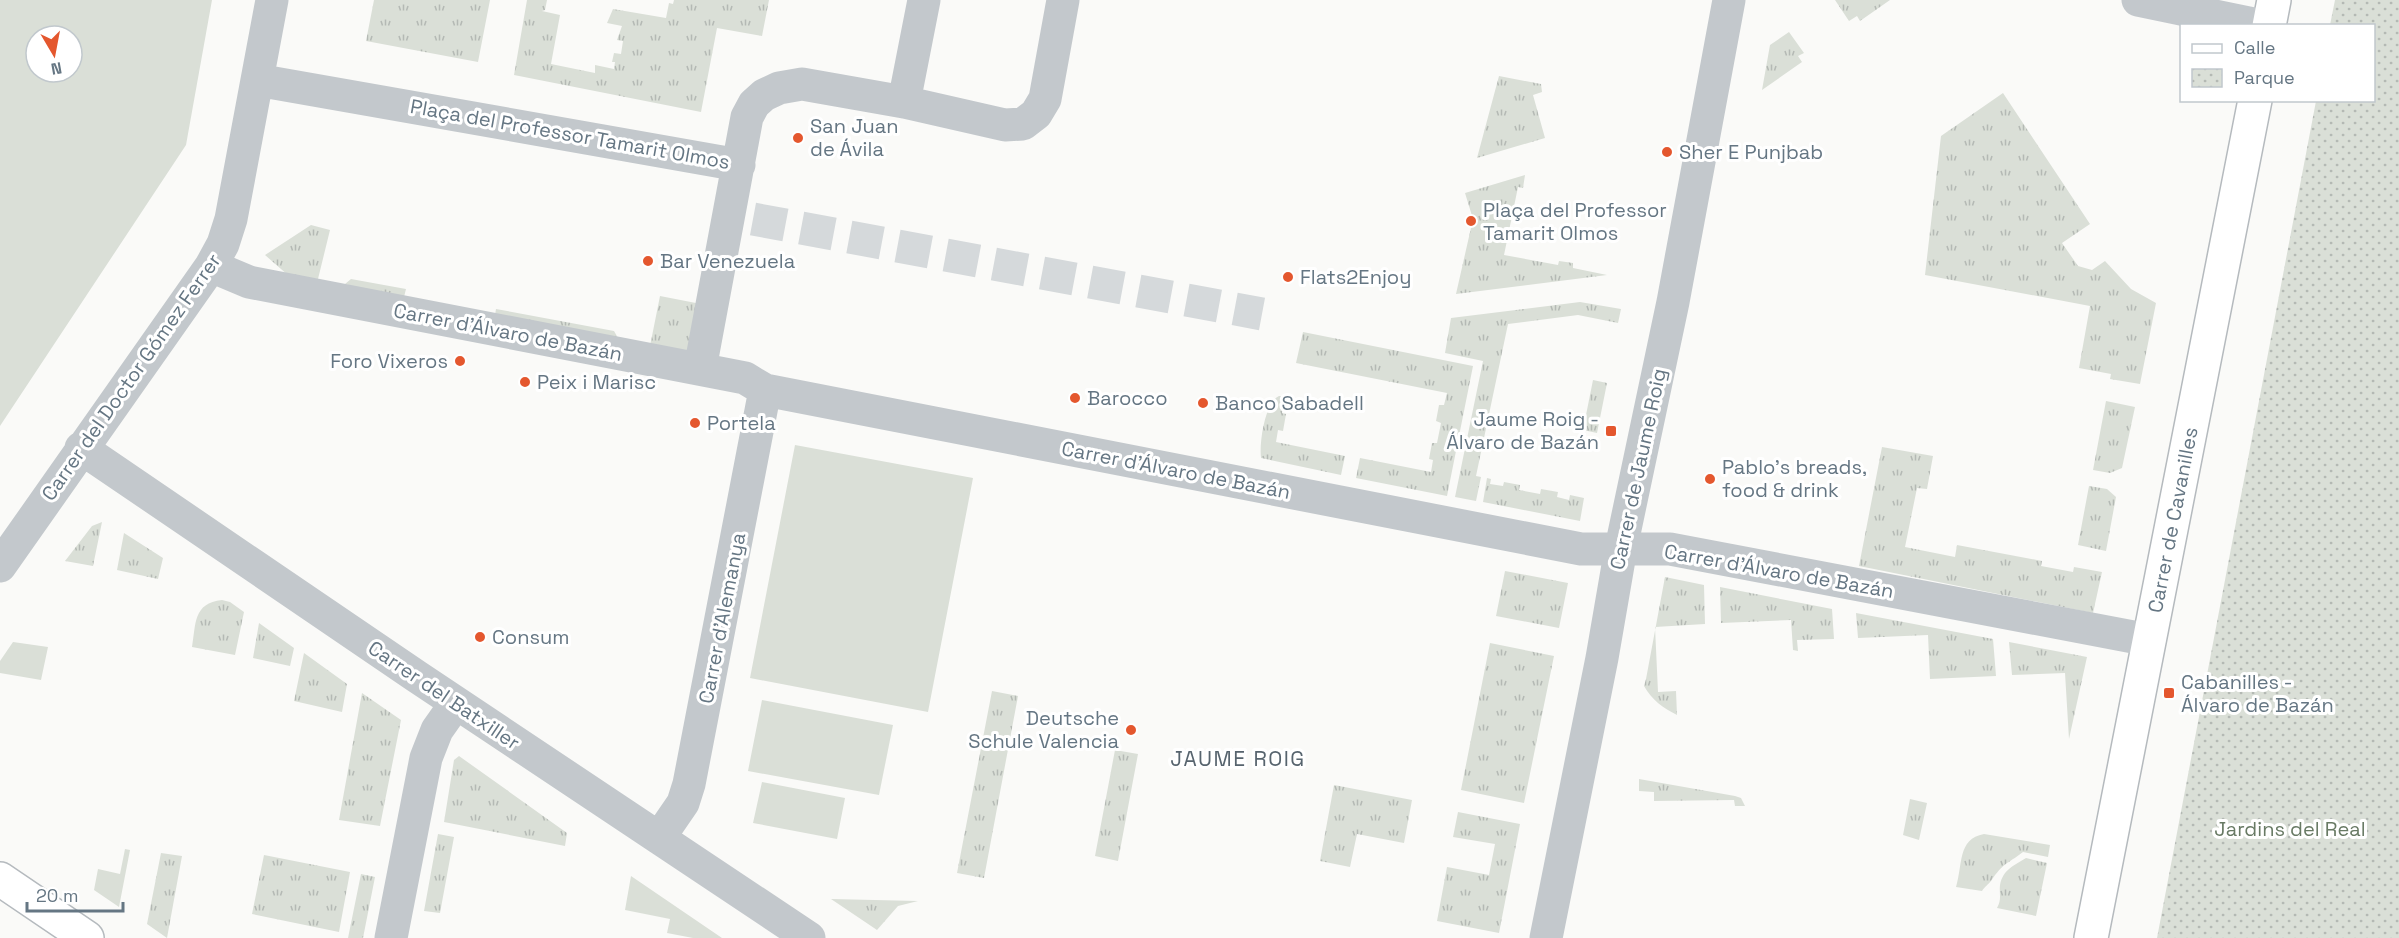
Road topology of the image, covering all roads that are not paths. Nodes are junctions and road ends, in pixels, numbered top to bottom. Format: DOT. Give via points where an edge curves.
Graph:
graph roads {
  1 [pos="272,0"];
  2 [pos="924,0"];
  3 [pos="1063,0"];
  4 [pos="1729,0"];
  5 [pos="2138,0"];
  6 [pos="2274,0"];
  7 [pos="2253,24"];
  8 [pos="2269,24"];
  9 [pos="257,80"];
  10 [pos="904,102"];
  11 [pos="2254,102"];
  12 [pos="739,165"];
  13 [pos="211,266"];
  14 [pos="700,369"];
  15 [pos="765,390"];
  16 [pos="81,448"];
  17 [pos="1621,548"];
  18 [pos="0,566"];
  19 [pos="2149,640"];
  20 [pos="456,703"];
  21 [pos="659,838"];
  22 [pos="0,879"];
  23 [pos="794,934"];
  24 [pos="87,938"];
  25 [pos="391,938"];
  26 [pos="1546,938"];
  27 [pos="2091,938"];
  1 -- 9 [label="street, Carrer del Doctor Gómez Ferrer"];
  2 -- 10 [label="street"];
  3 -- 10 [label="street, Plaça del Professor Tamarit Olmos" via="1045,99 1036,114 1023,124 1005,125"];
  4 -- 17 [label="street, Carrer de Jaume Roig" via="1673,302"];
  5 -- 7 [label="street"];
  6 -- 8 [label="main road"];
  9 -- 12 [label="street, Plaça del Professor Tamarit Olmos"];
  9 -- 13 [label="street, Carrer del Doctor Gómez Ferrer" via="231,219"];
  10 -- 12 [label="street, Plaça del Professor Tamarit Olmos" via="802,84 779,88 754,104 747,117"];
  11 -- 19 [label="main road, Carrer de Cavanilles"];
  12 -- 14 [label="street"];
  13 -- 14 [label="street, Carrer d'Álvaro de Bazán" via="249,282"];
  13 -- 16 [label="street, Carrer del Doctor Gómez Ferrer"];
  14 -- 15 [label="street, Carrer d'Álvaro de Bazán" via="744,378"];
  15 -- 17 [label="street, Carrer d'Álvaro de Bazán" via="1581,549"];
  15 -- 21 [label="street, Carrer d'Alemanya" via="689,784 683,803"];
  16 -- 18 [label="street, Carrer del Doctor Gómez Ferrer"];
  16 -- 20 [label="street, Carrer del Batxiller"];
  17 -- 19 [label="street, Carrer d'Álvaro de Bazán" via="1670,549"];
  17 -- 26 [label="street, Carrer de Jaume Roig"];
  19 -- 27 [label="main road, Carrer de Cavanilles"];
  20 -- 21 [label="street, Carrer del Batxiller"];
  20 -- 25 [label="street" via="437,730 426,758"];
  21 -- 23 [label="street, Carrer del Batxiller"];
  22 -- 24 [label="main road"];
}
